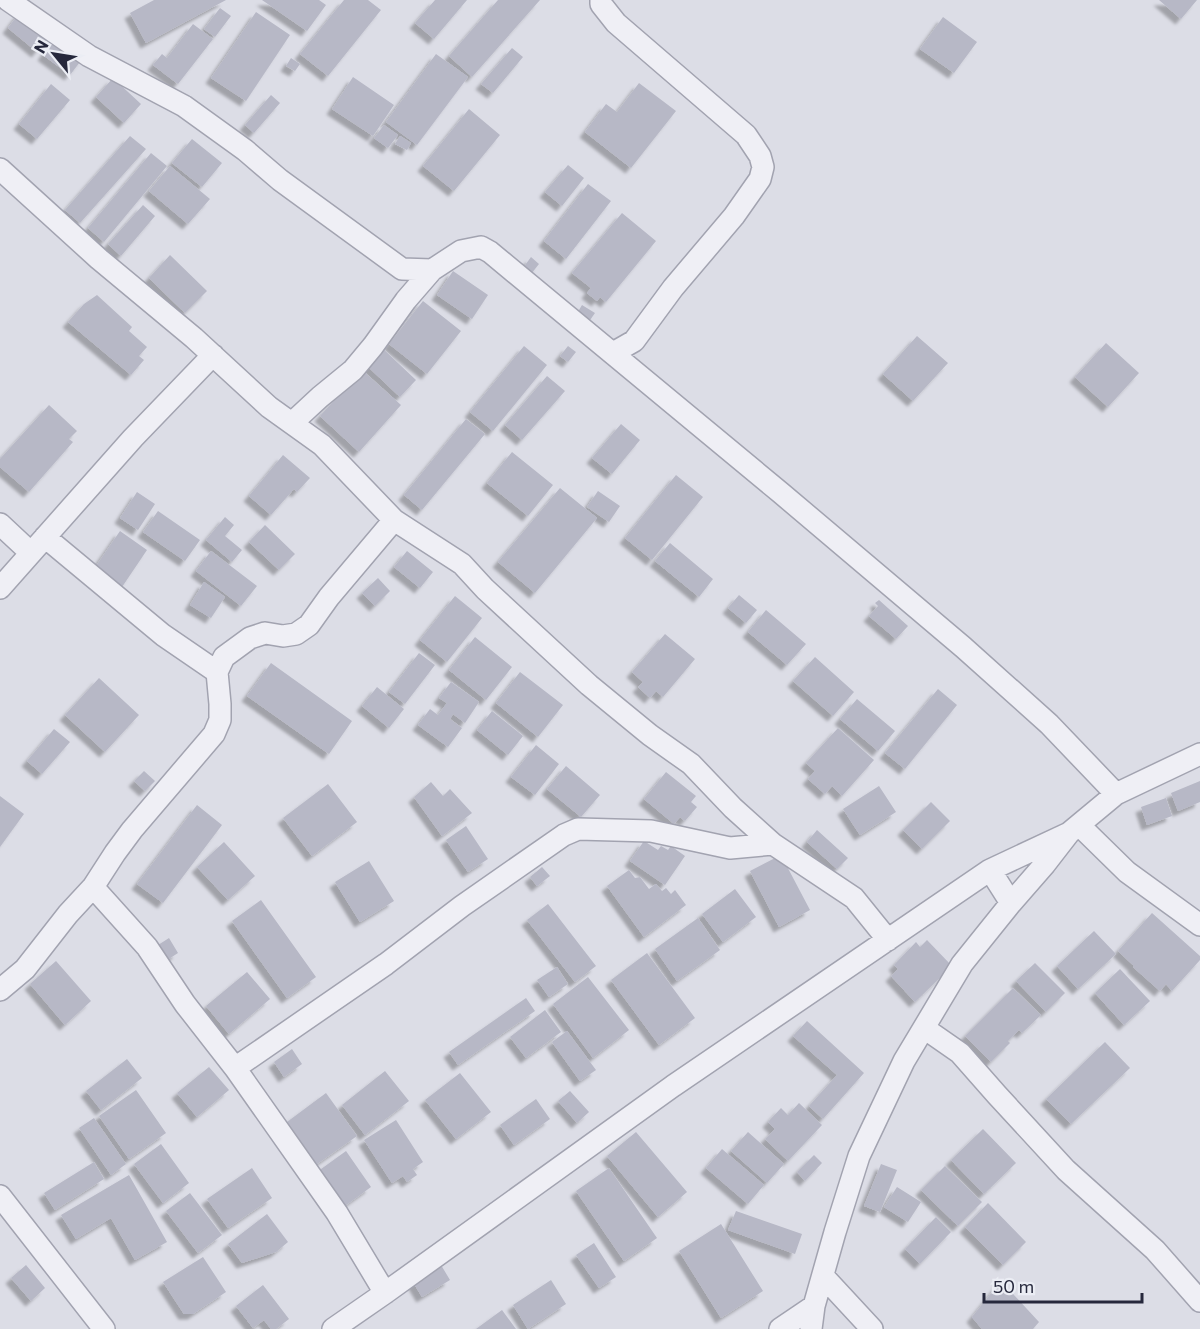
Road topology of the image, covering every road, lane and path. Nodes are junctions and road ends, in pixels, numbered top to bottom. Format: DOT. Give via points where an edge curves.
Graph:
graph roads {
  1 [pos="8,0"];
  2 [pos="601,0"];
  3 [pos="0,169"];
  4 [pos="402,269"];
  5 [pos="432,270"];
  6 [pos="406,300"];
  7 [pos="613,353"];
  8 [pos="213,355"];
  9 [pos="292,423"];
  10 [pos="394,520"];
  11 [pos="0,524"];
  12 [pos="38,545"];
  13 [pos="0,588"];
  14 [pos="217,672"];
  15 [pos="1200,754"];
  16 [pos="1116,794"];
  17 [pos="1074,829"];
  18 [pos="774,844"];
  19 [pos="990,870"];
  20 [pos="93,886"];
  21 [pos="1011,903"];
  22 [pos="1200,925"];
  23 [pos="888,940"];
  24 [pos="0,990"];
  25 [pos="924,1028"];
  26 [pos="235,1068"];
  27 [pos="0,1196"];
  28 [pos="823,1276"];
  29 [pos="386,1293"];
  30 [pos="1200,1301"];
  31 [pos="814,1306"];
  32 [pos="104,1329"];
  33 [pos="333,1329"];
  34 [pos="780,1329"];
  35 [pos="811,1329"];
  36 [pos="872,1329"];
  1 -- 4 [label="street" via="89,56 184,106"];
  2 -- 7 [label="street" via="616,23 746,135 763,167 751,194 634,341"];
  3 -- 8 [label="street"];
  4 -- 5 [label="street"];
  4 -- 6 [label="street"];
  5 -- 6 [label="street"];
  5 -- 7 [label="street" via="461,250 481,247"];
  6 -- 9 [label="street" via="353,370"];
  7 -- 16 [label="street" via="963,647 1049,724"];
  8 -- 9 [label="street"];
  8 -- 12 [label="street"];
  9 -- 10 [label="street" via="322,445"];
  10 -- 14 [label="street" via="309,625 296,634 265,633 249,638 224,657"];
  10 -- 18 [label="street" via="462,564 590,685 691,764"];
  11 -- 12 [label="street"];
  12 -- 13 [label="street"];
  12 -- 14 [label="street"];
  14 -- 20 [label="street" via="220,720 214,734 132,830"];
  15 -- 16 [label="street"];
  16 -- 17 [label="street"];
  17 -- 19 [label="street"];
  17 -- 21 [label="street"];
  17 -- 22 [label="street"];
  18 -- 23 [label="street" via="854,898"];
  18 -- 26 [label="street" via="730,848 651,831 579,829 564,835"];
  19 -- 21 [label="street"];
  19 -- 23 [label="street"];
  20 -- 24 [label="street" via="25,969"];
  20 -- 26 [label="street" via="147,947"];
  21 -- 25 [label="street" via="962,964"];
  23 -- 29 [label="street" via="673,1086"];
  25 -- 28 [label="street" via="859,1156"];
  25 -- 30 [label="street" via="960,1053 1066,1170 1155,1250"];
  26 -- 29 [label="street" via="337,1213"];
  27 -- 32 [label="street"];
  28 -- 31 [label="street"];
  28 -- 36 [label="street"];
  29 -- 33 [label="street"];
  31 -- 34 [label="street"];
  31 -- 35 [label="street"];
}
